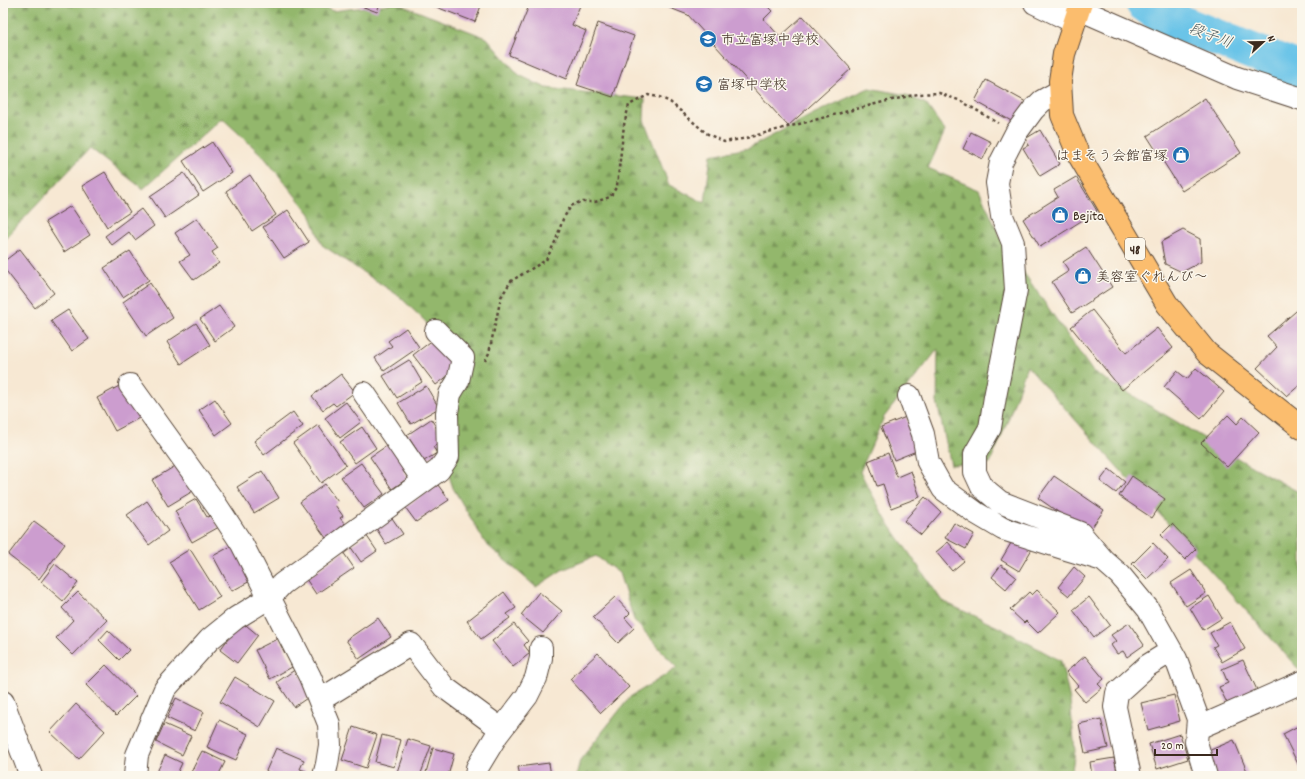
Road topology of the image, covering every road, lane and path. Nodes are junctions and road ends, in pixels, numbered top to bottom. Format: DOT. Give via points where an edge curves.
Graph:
graph roads {
  1 [pos="1035,3"];
  2 [pos="1078,12"];
  3 [pos="1060,91"];
  4 [pos="1302,99"];
  5 [pos="1016,133"];
  6 [pos="436,331"];
  7 [pos="482,366"];
  8 [pos="130,385"];
  9 [pos="364,393"];
  10 [pos="909,396"];
  11 [pos="1302,428"];
  12 [pos="424,481"];
  13 [pos="1103,560"];
  14 [pos="270,598"];
  15 [pos="541,648"];
  16 [pos="1171,651"];
  17 [pos="1302,682"];
  18 [pos="320,700"];
  19 [pos="3,702"];
  20 [pos="1198,728"];
  21 [pos="501,729"];
  22 [pos="31,776"];
  23 [pos="135,776"];
  24 [pos="324,776"];
  25 [pos="476,776"];
  26 [pos="1130,776"];
  27 [pos="1206,776"];
  1 -- 2 [label="street"];
  2 -- 3 [label="main road, 48" via="1064,54"];
  2 -- 4 [label="street" via="1237,78"];
  3 -- 5 [label="street" via="1042,101"];
  3 -- 11 [label="main road, 48" via="1062,115 1078,154 1167,304 1207,353"];
  5 -- 7 [label="path" via="961,100 940,93 918,94 878,103 724,142 706,133 670,102 648,95 629,106 624,125 617,186 610,197 571,206 546,260 511,281 501,297 489,353"];
  5 -- 13 [label="street" via="1001,162 997,183 1002,216 1013,243 1016,290 990,428 975,454 975,472 982,488 1000,502 1080,533"];
  6 -- 12 [label="street" via="463,358 458,381 450,394 447,413 448,457 439,470"];
  8 -- 14 [label="street" via="242,544"];
  9 -- 12 [label="street"];
  10 -- 13 [label="street" via="923,434 928,462 943,488 976,513 1003,529"];
  12 -- 14 [label="street" via="282,584"];
  13 -- 16 [label="street" via="1120,574 1148,610"];
  14 -- 18 [label="street"];
  14 -- 23 [label="street" via="236,618 210,640 165,689 137,755"];
  15 -- 21 [label="street" via="536,678 527,696"];
  16 -- 20 [label="street" via="1198,719"];
  16 -- 26 [label="street" via="1147,666 1117,693 1115,707"];
  17 -- 20 [label="street"];
  18 -- 21 [label="street" via="411,644 444,687"];
  18 -- 24 [label="street" via="328,724 330,745"];
  19 -- 22 [label="street"];
  20 -- 27 [label="street" via="1196,742"];
  21 -- 25 [label="street" via="477,768"];
}
